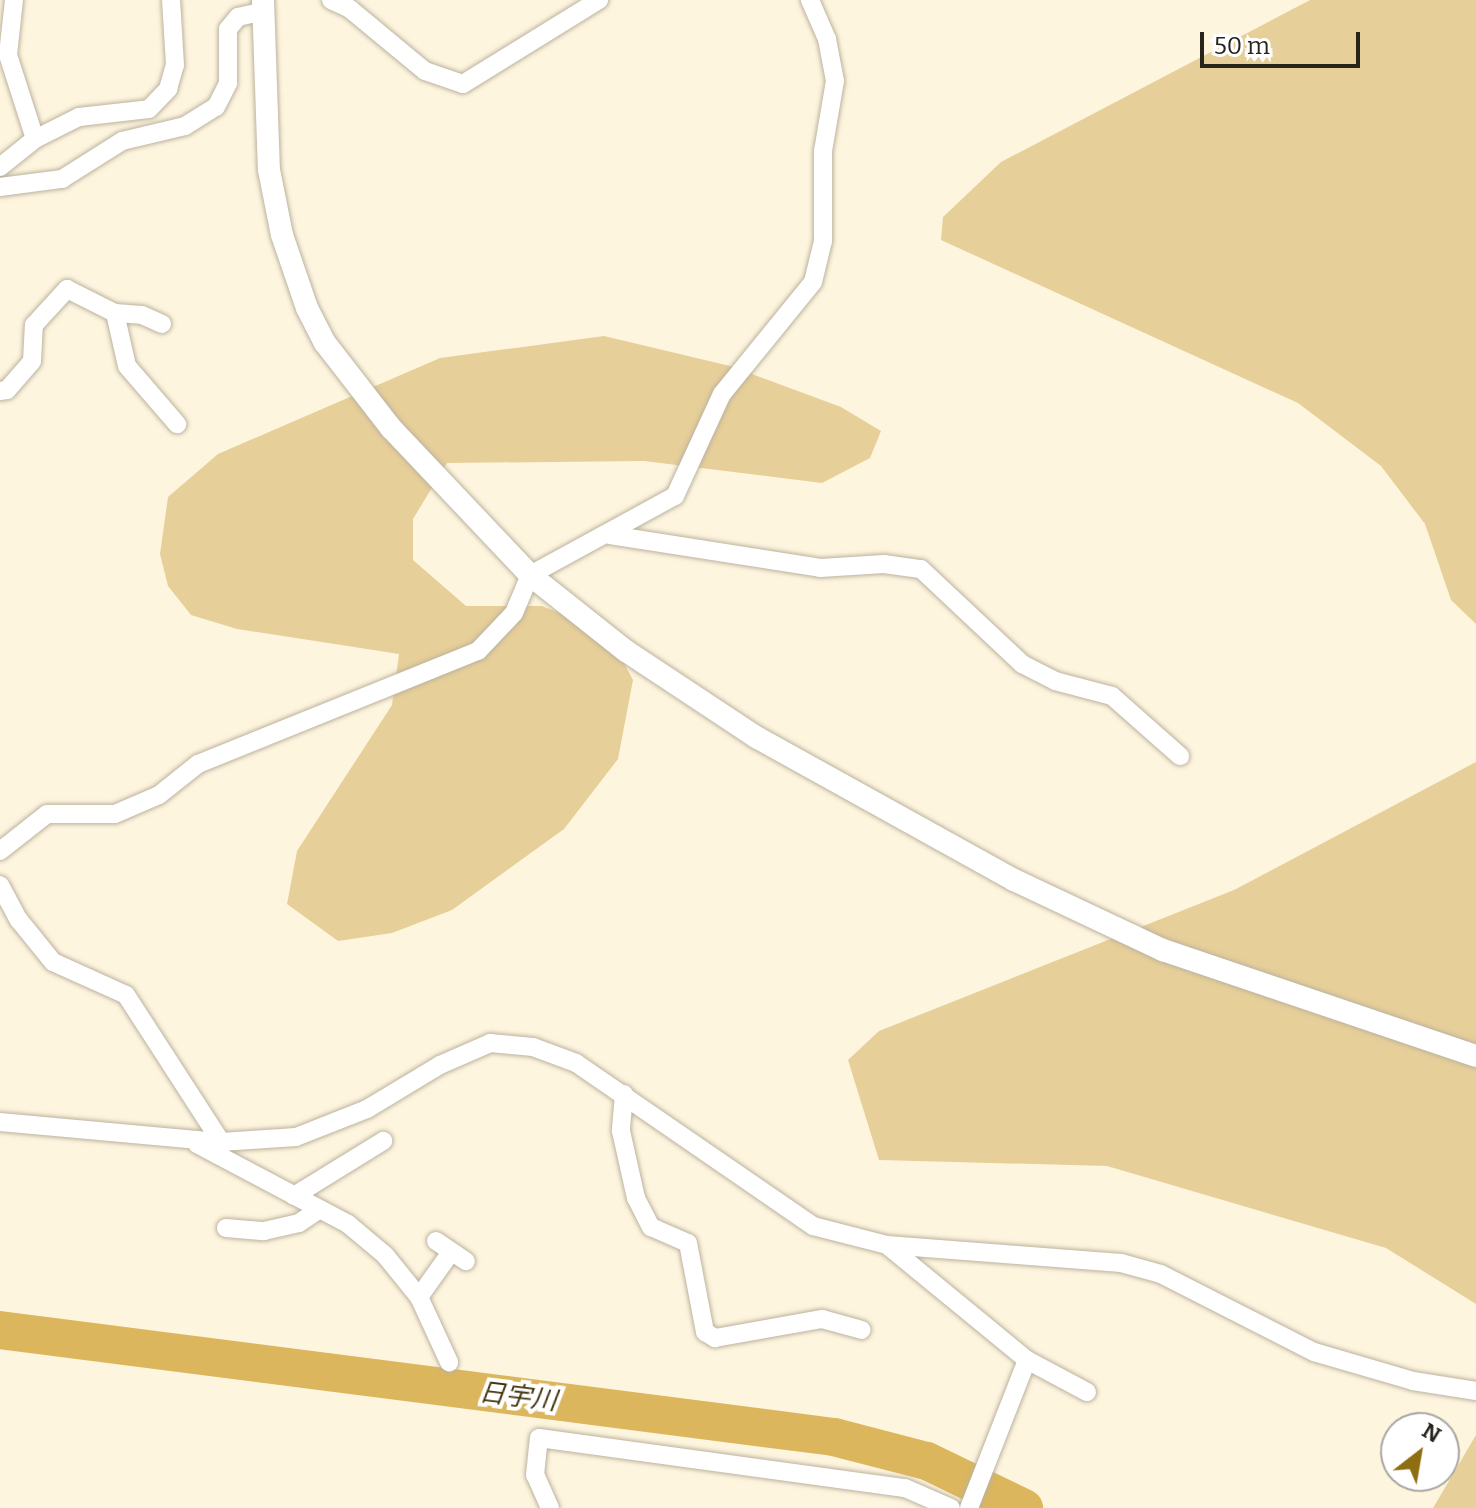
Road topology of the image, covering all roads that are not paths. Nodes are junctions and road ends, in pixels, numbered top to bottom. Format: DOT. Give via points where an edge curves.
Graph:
graph roads {
  1 [pos="14,0"];
  2 [pos="171,0"];
  3 [pos="331,0"];
  4 [pos="599,0"];
  5 [pos="810,0"];
  6 [pos="263,6"];
  7 [pos="35,139"];
  8 [pos="0,167"];
  9 [pos="0,187"];
  10 [pos="115,313"];
  11 [pos="162,324"];
  12 [pos="0,391"];
  13 [pos="177,424"];
  14 [pos="610,535"];
  15 [pos="530,575"];
  16 [pos="1180,756"];
  17 [pos="0,851"];
  18 [pos="0,885"];
  19 [pos="1476,1056"];
  20 [pos="624,1094"];
  21 [pos="0,1122"];
  22 [pos="184,1137"];
  23 [pos="383,1141"];
  24 [pos="221,1142"];
  25 [pos="294,1196"];
  26 [pos="320,1209"];
  27 [pos="226,1228"];
  28 [pos="887,1245"];
  29 [pos="451,1251"];
  30 [pos="419,1297"];
  31 [pos="862,1330"];
  32 [pos="1027,1360"];
  33 [pos="449,1362"];
  34 [pos="1476,1391"];
  35 [pos="1087,1392"];
  36 [pos="550,1508"];
  37 [pos="951,1508"];
  38 [pos="969,1508"];
  1 -- 7 [label="street" via="8,55"];
  2 -- 7 [label="street" via="175,65 168,89 149,109 79,117"];
  3 -- 4 [label="street" via="350,9 425,71 463,84"];
  5 -- 14 [label="street" via="827,39 835,81 823,151 823,241 813,282 722,394 675,496"];
  6 -- 9 [label="street" via="238,17 228,29 228,83 216,107 185,126 122,141 62,179"];
  6 -- 15 [label="street" via="269,170 282,235 325,343 391,428"];
  7 -- 8 [label="street"];
  10 -- 11 [label="street"];
  10 -- 12 [label="street" via="67,289 34,325 32,361"];
  10 -- 13 [label="street" via="127,366"];
  14 -- 15 [label="street"];
  14 -- 16 [label="street" via="820,568 884,564 921,569 1022,664 1055,681 1112,696"];
  15 -- 17 [label="street" via="514,613 478,651 198,764 159,795 115,814 47,814"];
  15 -- 19 [label="street" via="626,651 756,737 1014,880 1163,950"];
  18 -- 24 [label="street" via="19,920 53,962 133,1003"];
  20 -- 24 [label="street" via="576,1063 533,1047 490,1043 440,1065 367,1109 296,1137"];
  20 -- 28 [label="street" via="813,1226"];
  20 -- 31 [label="street" via="621,1131 636,1198 651,1227 688,1243 705,1332 715,1338 822,1319"];
  21 -- 22 [label="street"];
  22 -- 24 [label="street"];
  22 -- 25 [label="street"];
  23 -- 25 [label="street"];
  25 -- 26 [label="street"];
  26 -- 27 [label="street" via="299,1223 264,1231"];
  26 -- 30 [label="street" via="385,1255"];
  28 -- 32 [label="street"];
  28 -- 34 [label="street" via="1121,1263 1161,1274 1314,1352 1413,1381"];
  29 -- 30 [label="street"];
  30 -- 33 [label="street"];
  32 -- 35 [label="street"];
  32 -- 38 [label="street"];
  36 -- 37 [label="street" via="535,1475 539,1438 905,1488"];
}
